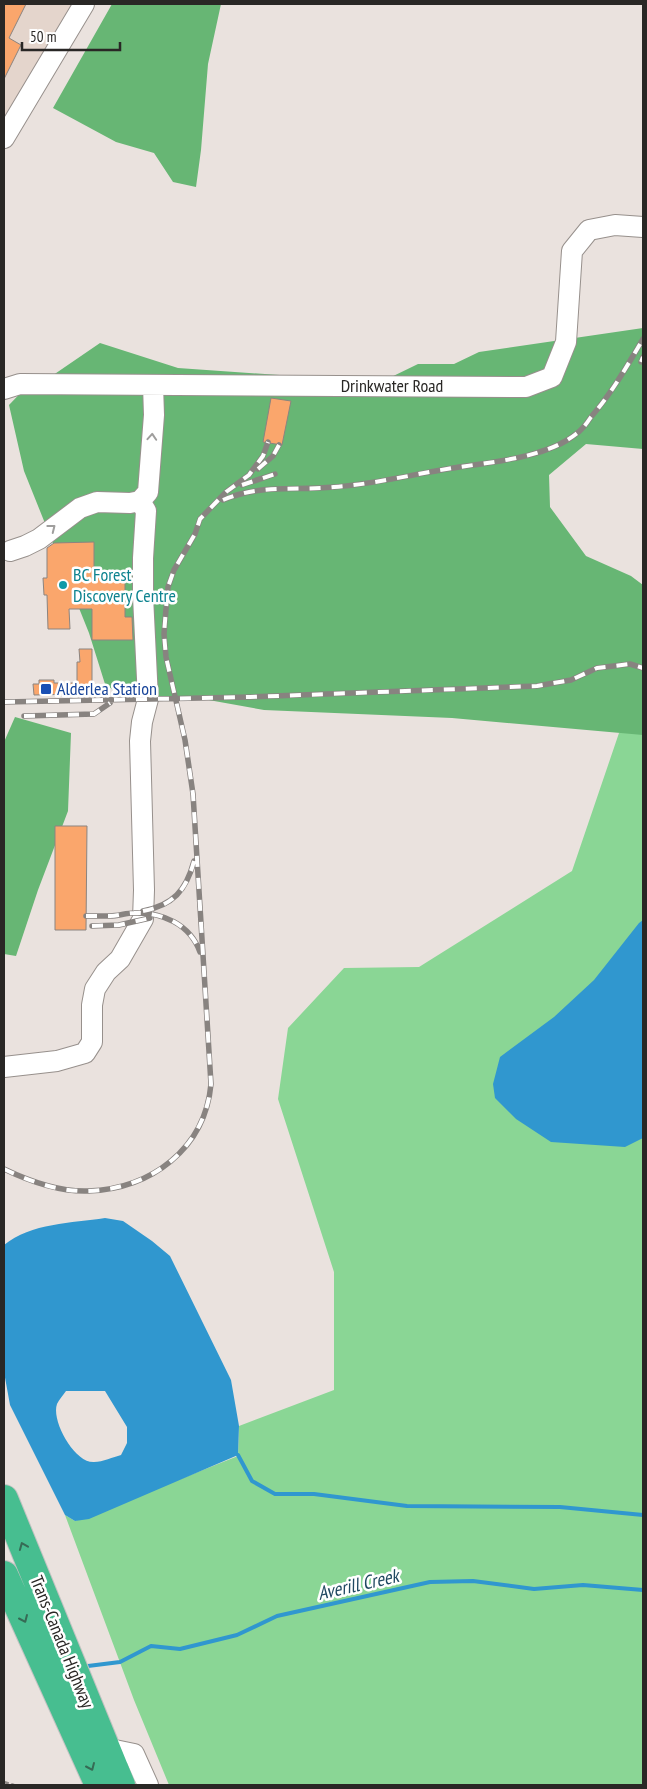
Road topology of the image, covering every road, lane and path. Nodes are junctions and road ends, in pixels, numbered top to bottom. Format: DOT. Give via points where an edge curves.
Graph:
graph roads {
  1 [pos="84,4"];
  2 [pos="4,138"];
  3 [pos="643,226"];
  4 [pos="9,383"];
  5 [pos="153,385"];
  6 [pos="140,501"];
  7 [pos="10,551"];
  8 [pos="4,1067"];
  9 [pos="4,1499"];
  10 [pos="4,1575"];
  11 [pos="105,1748"];
  12 [pos="4,1782"];
  13 [pos="14,1785"];
  14 [pos="99,1785"];
  15 [pos="121,1785"];
  16 [pos="148,1785"];
  1 -- 2 [label="street"];
  3 -- 5 [label="street, Drinkwater Road" via="615,225 590,230 572,251 566,342 552,377 526,387"];
  4 -- 5 [label="street, Drinkwater Road"];
  6 -- 5 [label="street, one-way" via="148,492 150,480"];
  7 -- 6 [label="street, one-way" via="38,539 80,508 97,502"];
  6 -- 8 [label="street" via="146,511 143,596 148,699 140,741 143,919 120,959 95,989 92,1042 85,1053 57,1061"];
  11 -- 9 [label="highway, Trans-Canada Highway, one-way"];
  10 -- 14 [label="highway, Trans-Canada Highway, one-way"];
  11 -- 15 [label="highway, Trans-Canada Highway"];
  11 -- 16 [label="street" via="134,1754"];
  12 -- 13 [label="path"];
}
